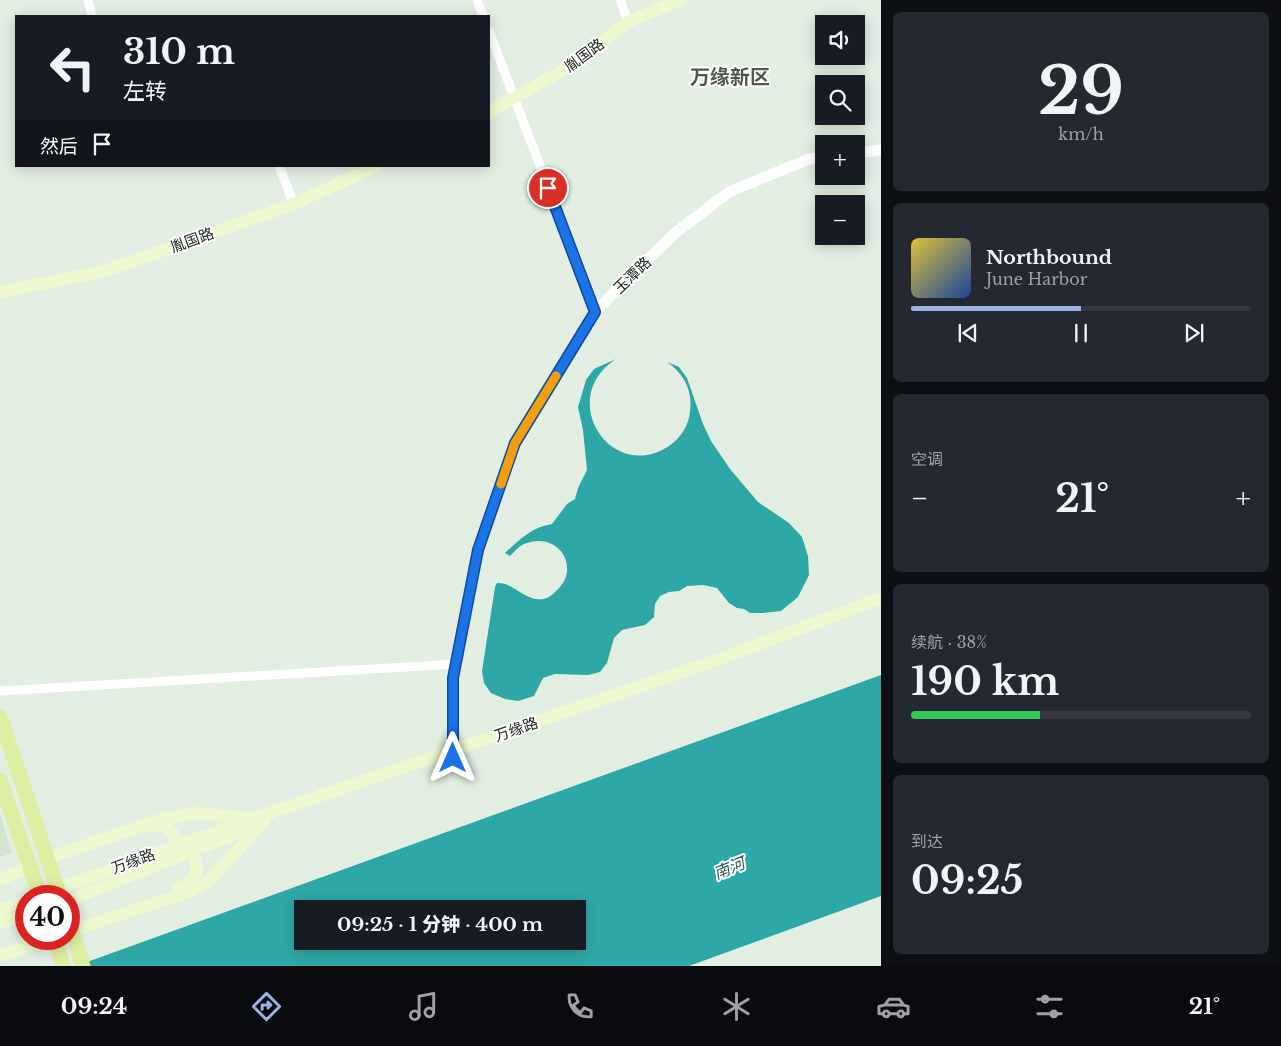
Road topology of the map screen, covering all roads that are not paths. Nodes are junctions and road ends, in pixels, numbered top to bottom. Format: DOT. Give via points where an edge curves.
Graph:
graph roads {
  1 [pos="88,0"];
  2 [pos="477,0"];
  3 [pos="620,0"];
  4 [pos="680,0"];
  5 [pos="92,15"];
  6 [pos="483,15"];
  7 [pos="628,22"];
  8 [pos="490,34"];
  9 [pos="514,99"];
  10 [pos="490,111"];
  11 [pos="881,150"];
  12 [pos="865,152"];
  13 [pos="815,158"];
  14 [pos="280,167"];
  15 [pos="375,167"];
  16 [pos="294,204"];
  17 [pos="0,292"];
  18 [pos="595,312"];
  19 [pos="881,598"];
  20 [pos="881,607"];
  21 [pos="456,664"];
  22 [pos="0,691"];
  23 [pos="0,717"];
  24 [pos="453,754"];
  25 [pos="0,780"];
  26 [pos="257,821"];
  27 [pos="174,847"];
  28 [pos="190,852"];
  29 [pos="48,858"];
  30 [pos="28,867"];
  31 [pos="0,871"];
  32 [pos="0,879"];
  33 [pos="35,885"];
  34 [pos="57,885"];
  35 [pos="64,885"];
  36 [pos="80,896"];
  37 [pos="15,904"];
  38 [pos="0,910"];
  39 [pos="15,918"];
  40 [pos="80,920"];
  41 [pos="0,923"];
  42 [pos="80,928"];
  43 [pos="15,943"];
  44 [pos="0,949"];
  45 [pos="17,950"];
  46 [pos="56,950"];
  47 [pos="78,950"];
  48 [pos="0,956"];
  49 [pos="63,966"];
  50 [pos="83,966"];
  1 -- 5 [label="street"];
  2 -- 6 [label="street"];
  3 -- 7 [label="street"];
  4 -- 7 [label="main road, 胤国路"];
  7 -- 9 [label="main road, 胤国路" via="560,72"];
  8 -- 9 [label="street"];
  9 -- 10 [label="main road, 胤国路"];
  9 -- 18 [label="street"];
  11 -- 12 [label="street"];
  13 -- 18 [label="street, 玉潭路" via="728,192 675,234"];
  14 -- 16 [label="street"];
  15 -- 16 [label="main road, 胤国路"];
  16 -- 17 [label="main road, 胤国路" via="105,271"];
  18 -- 21 [label="street, 玉潭路" via="515,443 478,550"];
  19 -- 24 [label="main road, 万缘路"];
  20 -- 24 [label="main road, 万缘路" via="719,668"];
  21 -- 22 [label="street"];
  21 -- 24 [label="street, 玉潭路" via="453,678"];
  23 -- 29 [label="main road"];
  24 -- 26 [label="main road, 万缘路"];
  25 -- 30 [label="main road"];
  26 -- 27 [label="main road, 万缘路"];
  26 -- 28 [label="main road, 万缘路"];
  26 -- 29 [label="main road" via="197,813 163,819"];
  26 -- 42 [label="main road" via="208,882 189,892"];
  27 -- 29 [label="main road" via="173,833 166,826 157,825 73,854"];
  27 -- 35 [label="main road, 万缘路"];
  28 -- 36 [label="main road, 万缘路"];
  28 -- 40 [label="main road" via="196,868 194,878 187,885"];
  29 -- 34 [label="main road"];
  30 -- 31 [label="main road" via="14,866"];
  30 -- 32 [label="main road"];
  30 -- 33 [label="main road"];
  37 -- 38 [label="main road"];
  39 -- 41 [label="main road"];
  43 -- 44 [label="main road"];
  45 -- 48 [label="main road"];
  46 -- 49 [label="main road"];
  47 -- 50 [label="main road"];
}
